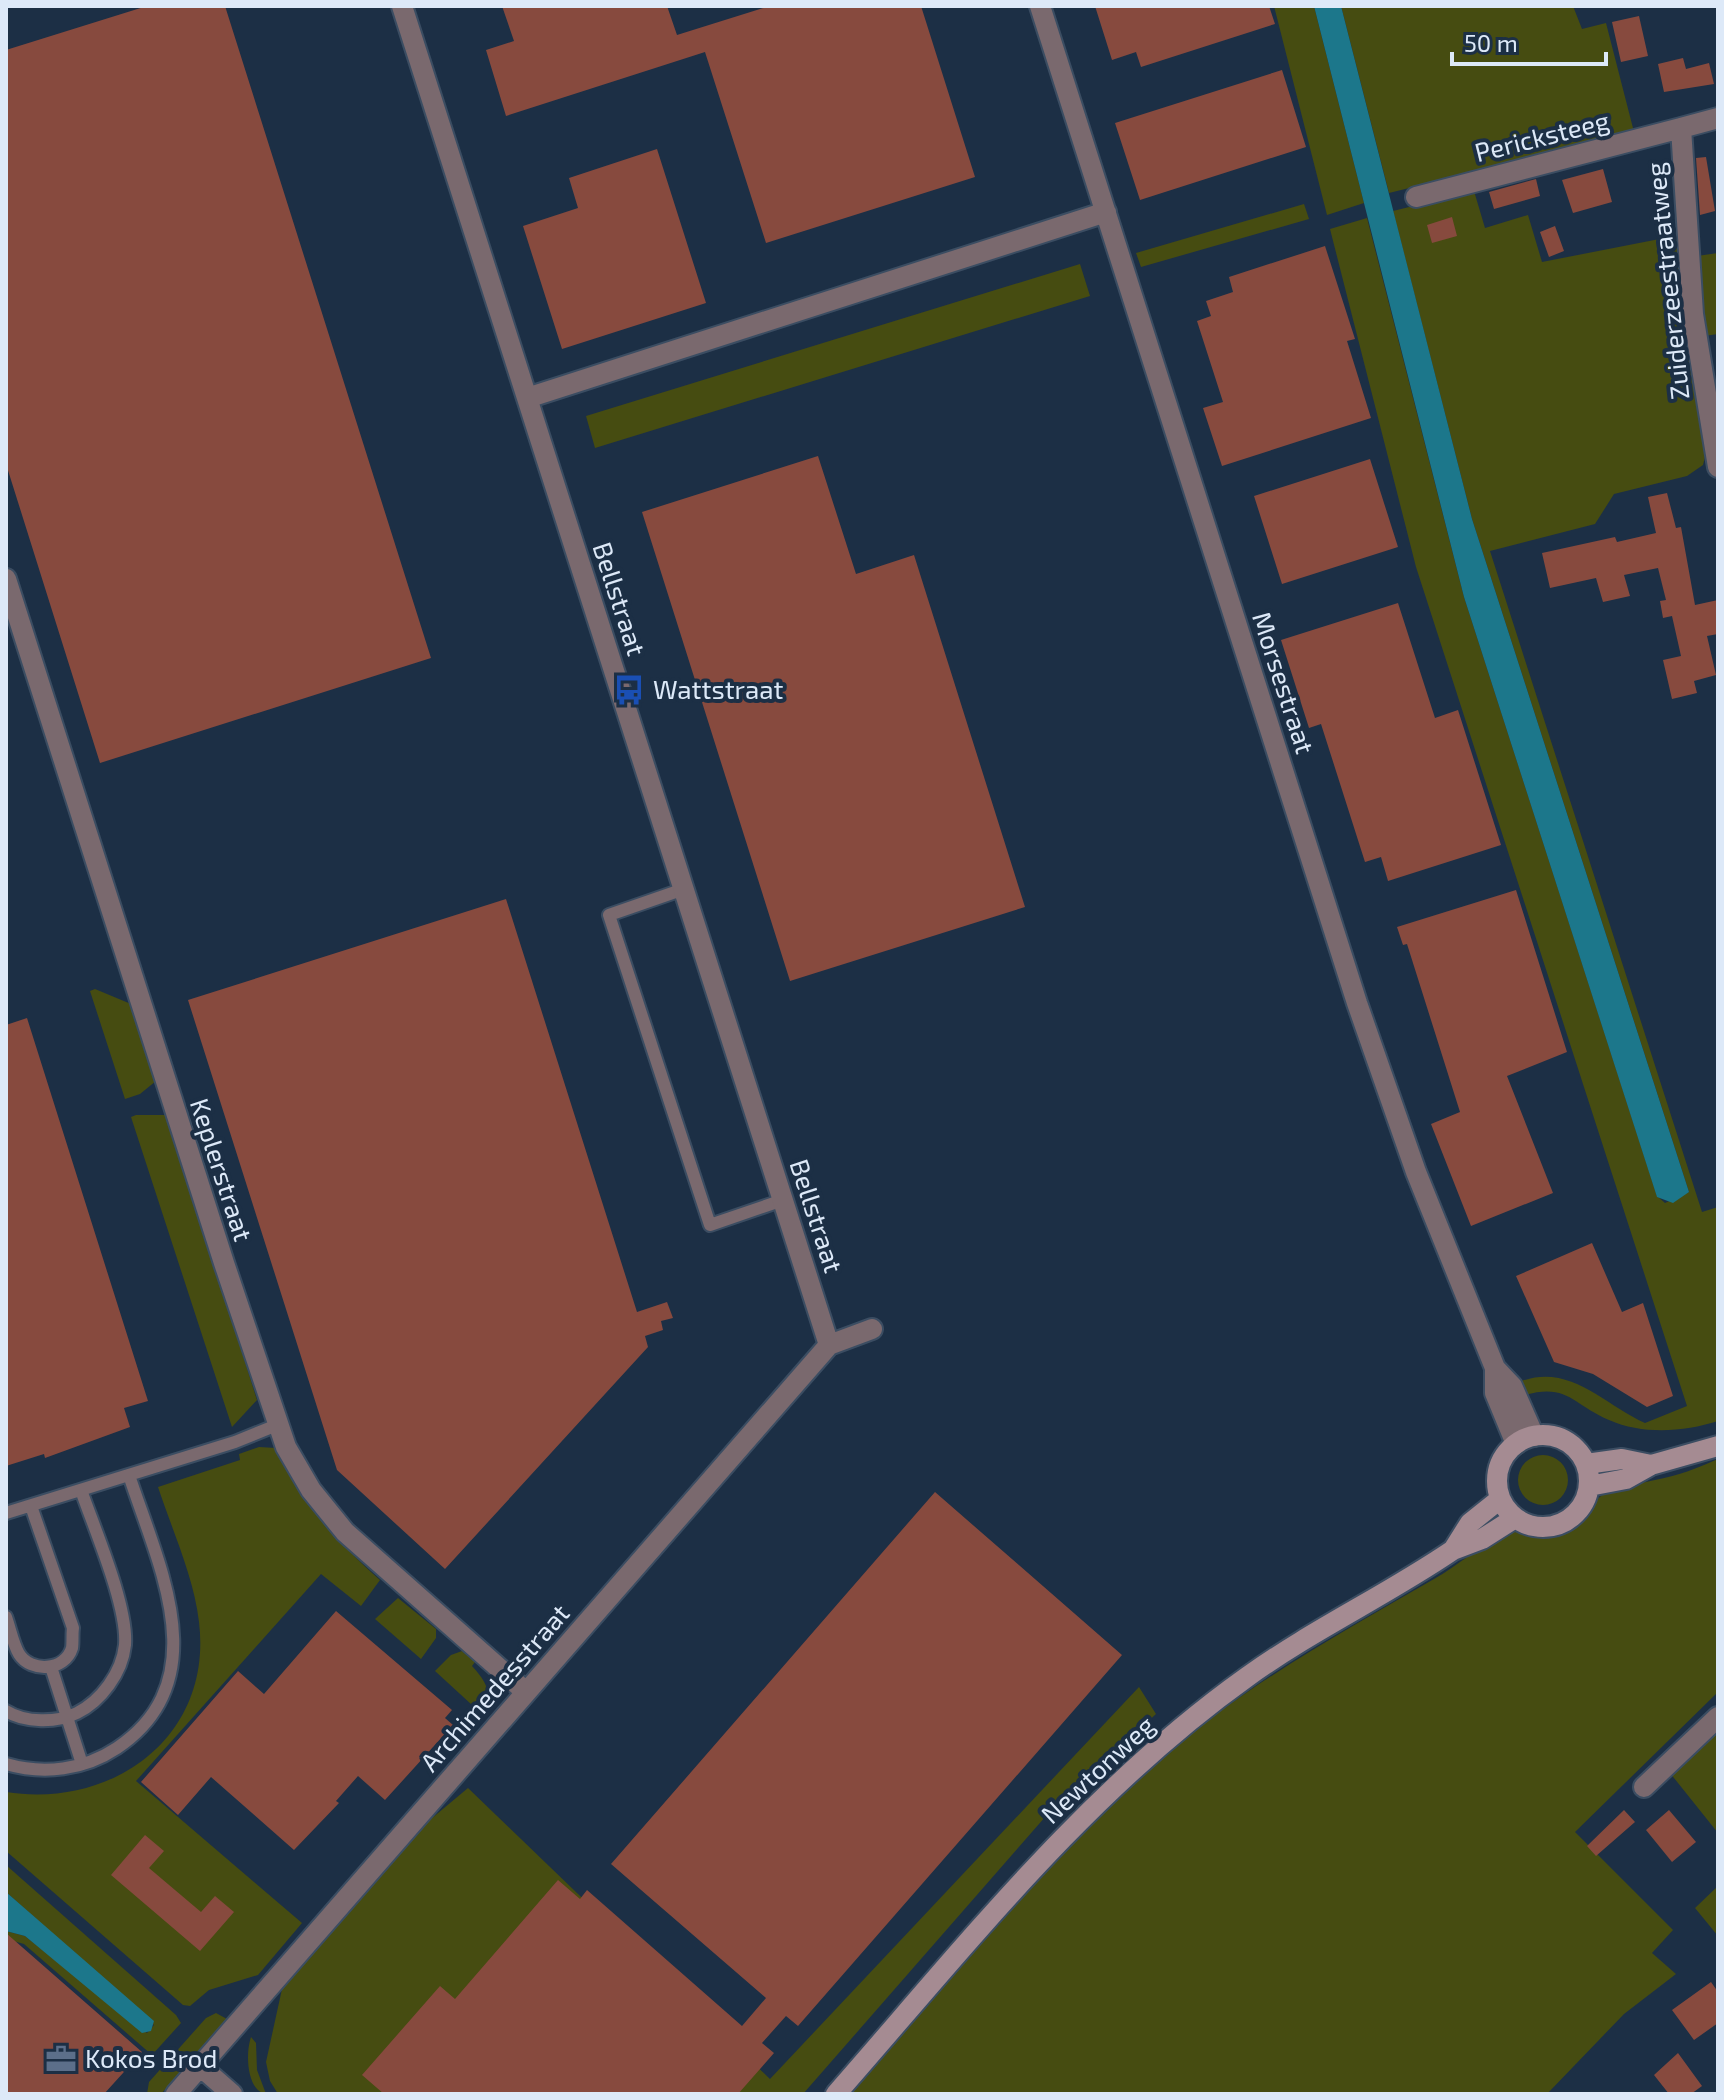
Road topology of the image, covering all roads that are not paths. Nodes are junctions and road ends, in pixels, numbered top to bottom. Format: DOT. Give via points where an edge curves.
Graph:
graph roads {
  1 [pos="402,6"];
  2 [pos="1040,6"];
  3 [pos="1718,118"];
  4 [pos="1681,128"];
  5 [pos="1416,197"];
  6 [pos="1106,212"];
  7 [pos="527,398"];
  8 [pos="1718,467"];
  9 [pos="6,579"];
  10 [pos="684,889"];
  11 [pos="783,1200"];
  12 [pos="872,1329"];
  13 [pos="829,1345"];
  14 [pos="277,1425"];
  15 [pos="1525,1440"];
  16 [pos="1718,1446"];
  17 [pos="1586,1464"];
  18 [pos="1651,1465"];
  19 [pos="129,1475"];
  20 [pos="1589,1486"];
  21 [pos="81,1490"];
  22 [pos="1500,1499"];
  23 [pos="31,1506"];
  24 [pos="6,1513"];
  25 [pos="1515,1518"];
  26 [pos="1453,1550"];
  27 [pos="6,1617"];
  28 [pos="51,1667"];
  29 [pos="526,1692"];
  30 [pos="6,1711"];
  31 [pos="1718,1717"];
  32 [pos="67,1718"];
  33 [pos="6,1764"];
  34 [pos="82,1764"];
  35 [pos="1644,1787"];
  36 [pos="200,2066"];
  37 [pos="176,2094"];
  38 [pos="232,2094"];
  39 [pos="836,2094"];
  1 -- 7 [label="street, Bellstraat"];
  2 -- 6 [label="street, Morsestraat"];
  3 -- 4 [label="street, Zuiderzeestraatweg"];
  4 -- 5 [label="street, Pericksteeg"];
  4 -- 8 [label="street, Zuiderzeestraatweg" via="1693,314"];
  6 -- 7 [label="street"];
  6 -- 15 [label="street, Morsestraat" via="1357,1003 1416,1172 1495,1368 1512,1386"];
  7 -- 10 [label="street, Bellstraat"];
  9 -- 14 [label="street, Keplerstraat"];
  10 -- 11 [label="street, Bellstraat"];
  10 -- 11 [label="lane" via="609,915 710,1225"];
  11 -- 13 [label="street, Bellstraat"];
  12 -- 13 [label="street"];
  13 -- 29 [label="street, Archimedesstraat"];
  14 -- 19 [label="lane"];
  14 -- 29 [label="street, Keplerstraat" via="311,1490 345,1532"];
  15 -- 17 [label="main road" via="1547,1435 1571,1444"];
  15 -- 22 [label="main road" via="1499,1468"];
  16 -- 18 [label="main road"];
  17 -- 18 [label="main road" via="1622,1459"];
  17 -- 20 [label="main road"];
  18 -- 20 [label="main road" via="1626,1479"];
  19 -- 21 [label="lane"];
  19 -- 34 [label="lane" via="173,1611 173,1673 136,1735 100,1759"];
  20 -- 25 [label="main road" via="1585,1502 1561,1524 1545,1527"];
  21 -- 23 [label="lane"];
  21 -- 32 [label="lane" via="121,1613 125,1645 113,1679 91,1706"];
  22 -- 25 [label="main road"];
  22 -- 26 [label="main road, Newtonweg" via="1470,1523"];
  23 -- 24 [label="lane"];
  23 -- 28 [label="lane" via="73,1628 72,1648"];
  25 -- 26 [label="main road, Newtonweg"];
  26 -- 39 [label="main road, Newtonweg" via="1247,1676 1111,1788"];
  27 -- 28 [label="lane" via="28,1664"];
  28 -- 32 [label="lane"];
  29 -- 36 [label="street, Archimedesstraat"];
  30 -- 32 [label="lane" via="42,1721"];
  31 -- 35 [label="street"];
  32 -- 34 [label="lane"];
  33 -- 34 [label="lane" via="28,1771"];
  36 -- 37 [label="street, Archimedesstraat"];
  36 -- 38 [label="street"];
}
